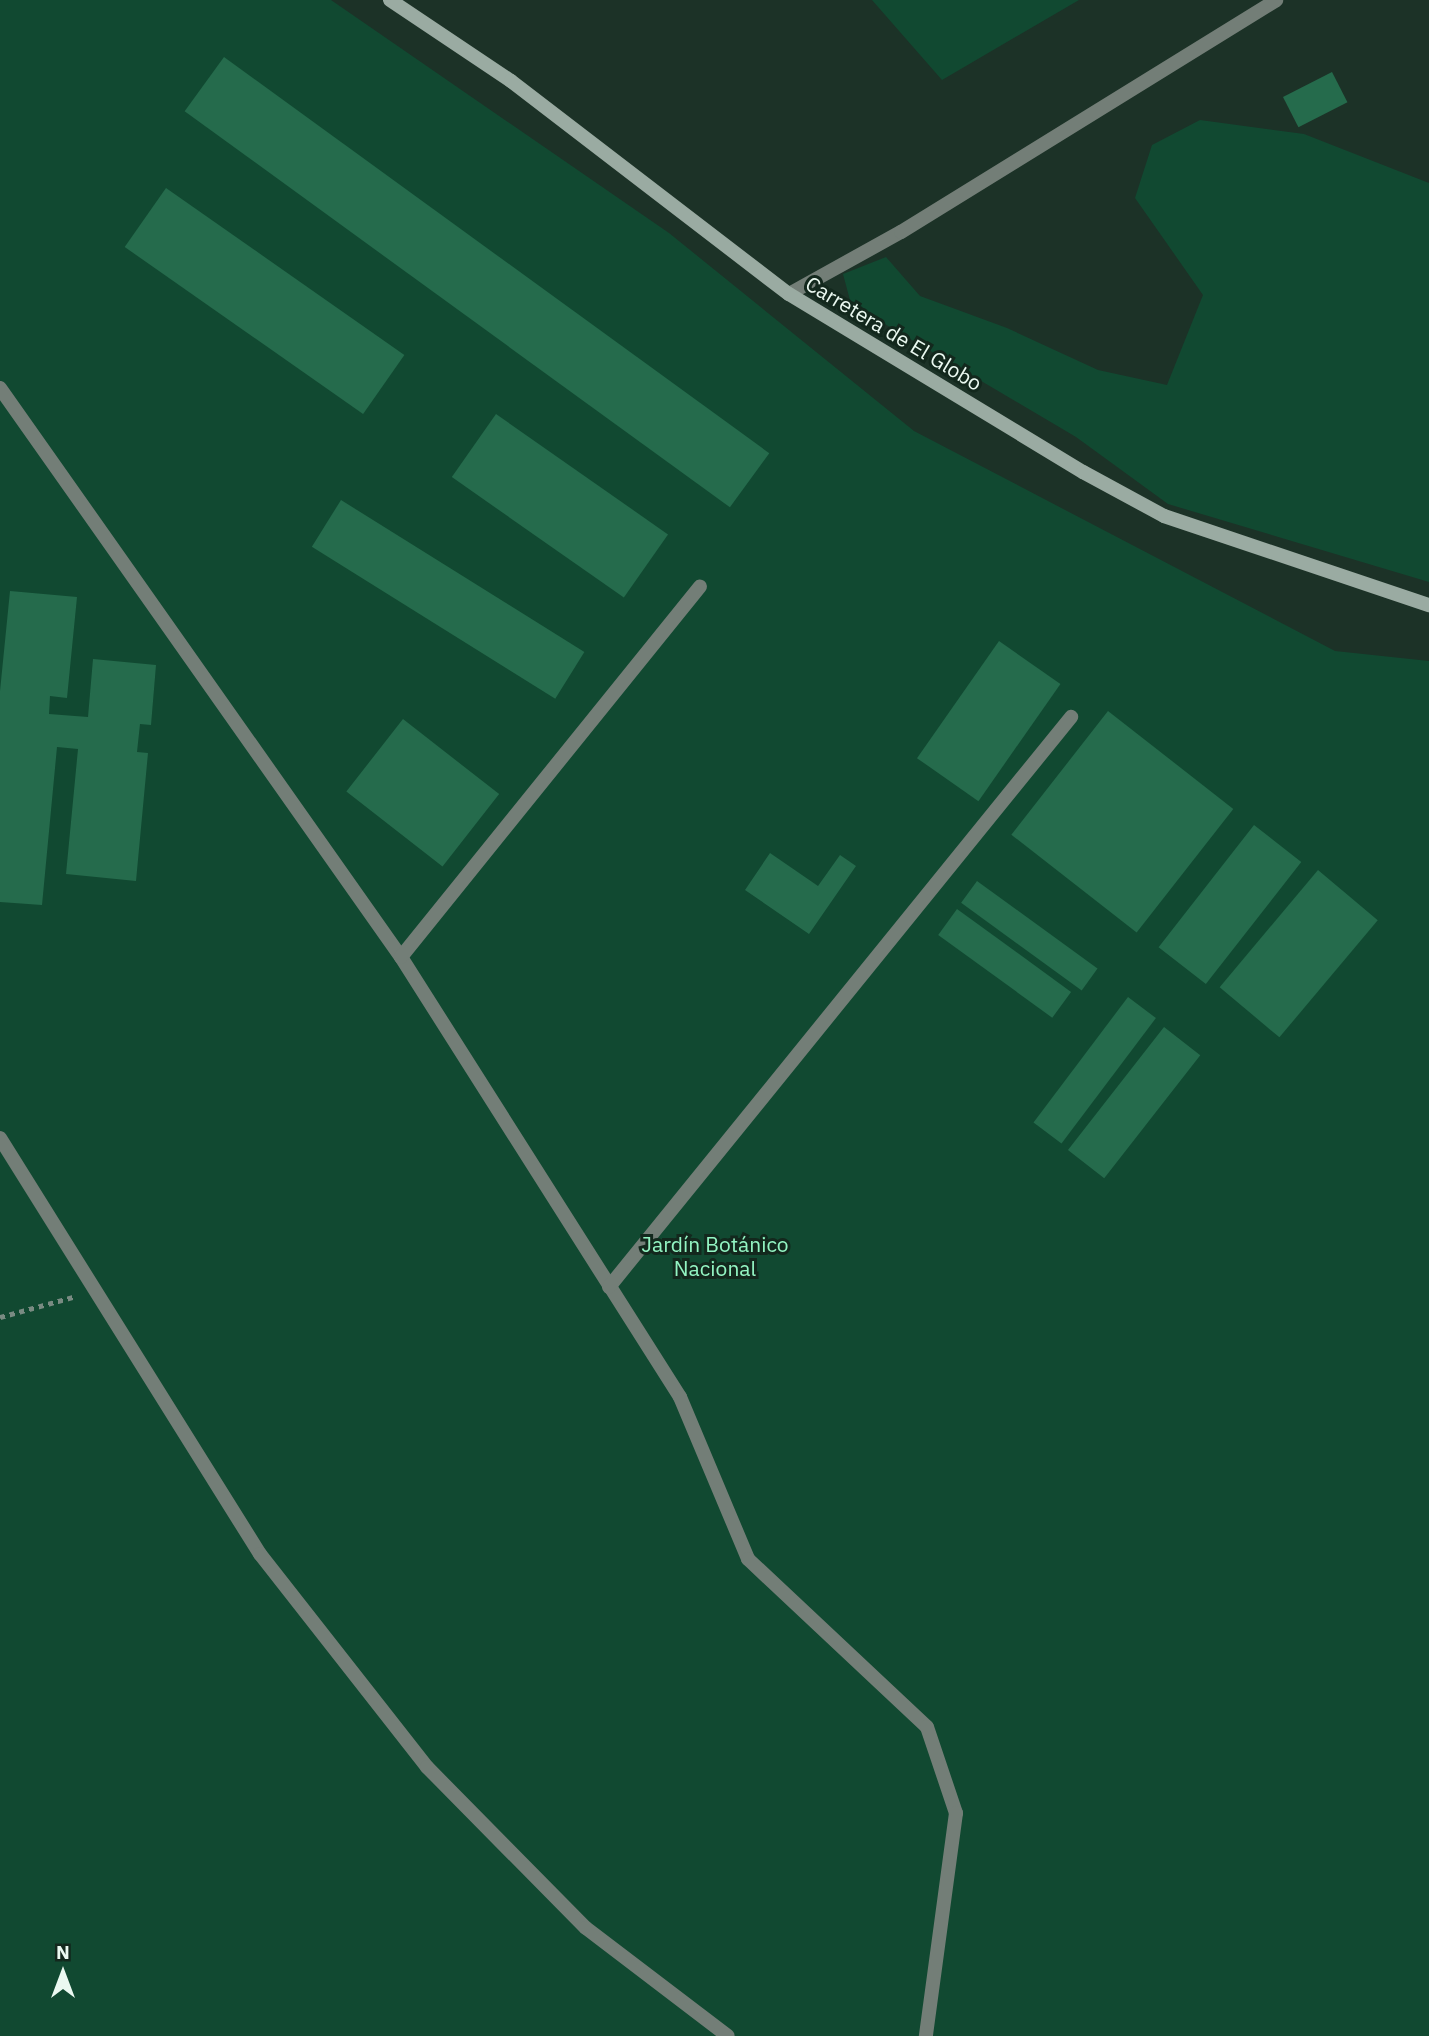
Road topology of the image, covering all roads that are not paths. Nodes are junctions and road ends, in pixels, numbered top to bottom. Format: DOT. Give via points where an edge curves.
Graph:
graph roads {
  1 [pos="390,0"];
  2 [pos="1276,0"];
  3 [pos="789,294"];
  4 [pos="0,388"];
  5 [pos="700,586"];
  6 [pos="1429,605"];
  7 [pos="1071,717"];
  8 [pos="401,957"];
  9 [pos="0,1138"];
  10 [pos="609,1287"];
  11 [pos="728,2036"];
  12 [pos="926,2036"];
  1 -- 3 [label="main road, Carretera de El Globo" via="511,81"];
  2 -- 3 [label="lane" via="901,232"];
  3 -- 6 [label="main road, Carretera de El Globo" via="1164,516"];
  4 -- 8 [label="lane"];
  5 -- 8 [label="lane"];
  7 -- 10 [label="lane"];
  8 -- 10 [label="lane"];
  9 -- 11 [label="lane" via="260,1554 427,1767 586,1928"];
  10 -- 12 [label="lane" via="680,1397 748,1559 927,1727 956,1813"];
}
